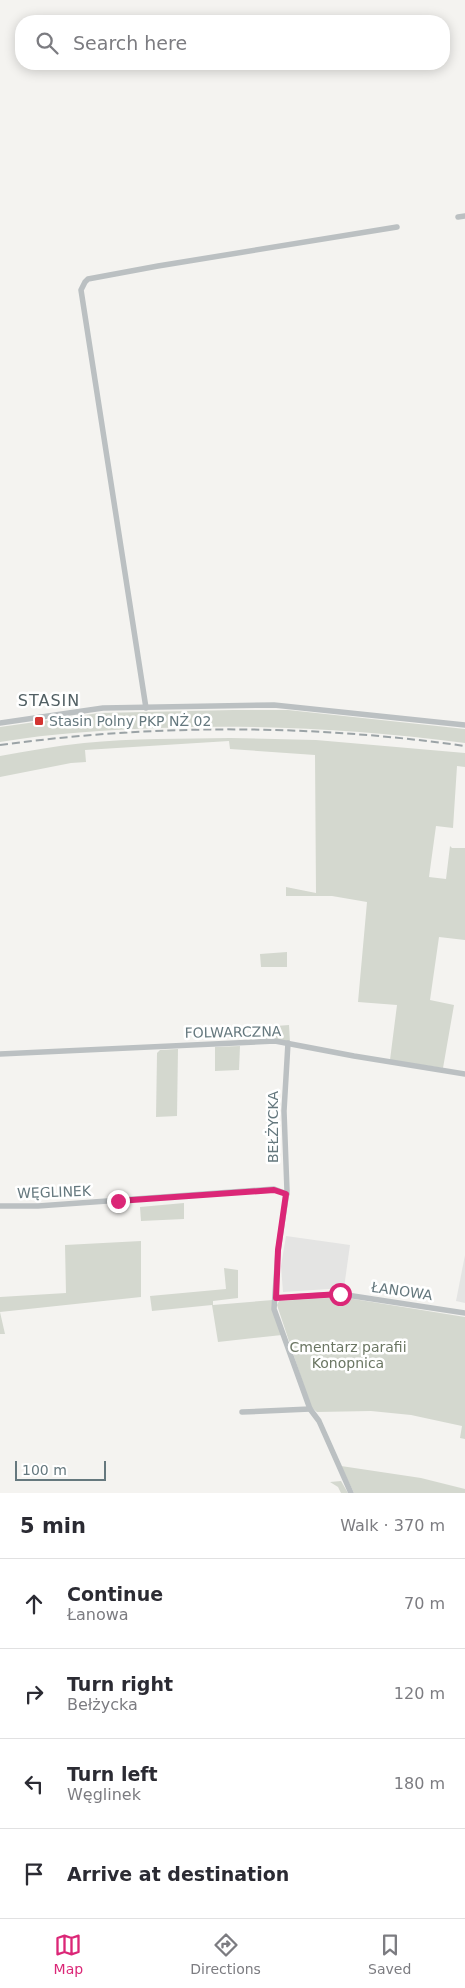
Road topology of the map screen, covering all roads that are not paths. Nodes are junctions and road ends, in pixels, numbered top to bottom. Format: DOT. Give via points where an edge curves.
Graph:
graph roads {
  1 [pos="465,216"];
  2 [pos="458,217"];
  3 [pos="397,227"];
  4 [pos="146,708"];
  5 [pos="0,722"];
  6 [pos="465,725"];
  7 [pos="288,1043"];
  8 [pos="0,1054"];
  9 [pos="465,1074"];
  10 [pos="286,1194"];
  11 [pos="0,1206"];
  12 [pos="276,1298"];
  13 [pos="465,1313"];
  14 [pos="310,1409"];
  15 [pos="242,1412"];
  16 [pos="351,1493"];
  1 -- 2 [label="street"];
  3 -- 4 [label="street" via="158,266 84,282 81,290"];
  4 -- 5 [label="street" via="103,708"];
  4 -- 6 [label="street" via="282,706"];
  7 -- 8 [label="street, FOLWARCZNA"];
  7 -- 9 [label="street, FOLWARCZNA"];
  7 -- 10 [label="street, BEŁŻYCKA" via="284,1111"];
  10 -- 11 [label="street, WĘGLINEK" via="274,1190"];
  10 -- 12 [label="street, BEŁŻYCKA" via="278,1250"];
  12 -- 13 [label="street, ŁANOWA" via="340,1294"];
  12 -- 14 [label="street, BEŁŻYCKA" via="274,1308"];
  14 -- 15 [label="street"];
  14 -- 16 [label="street, BEŁŻYCKA"];
}
